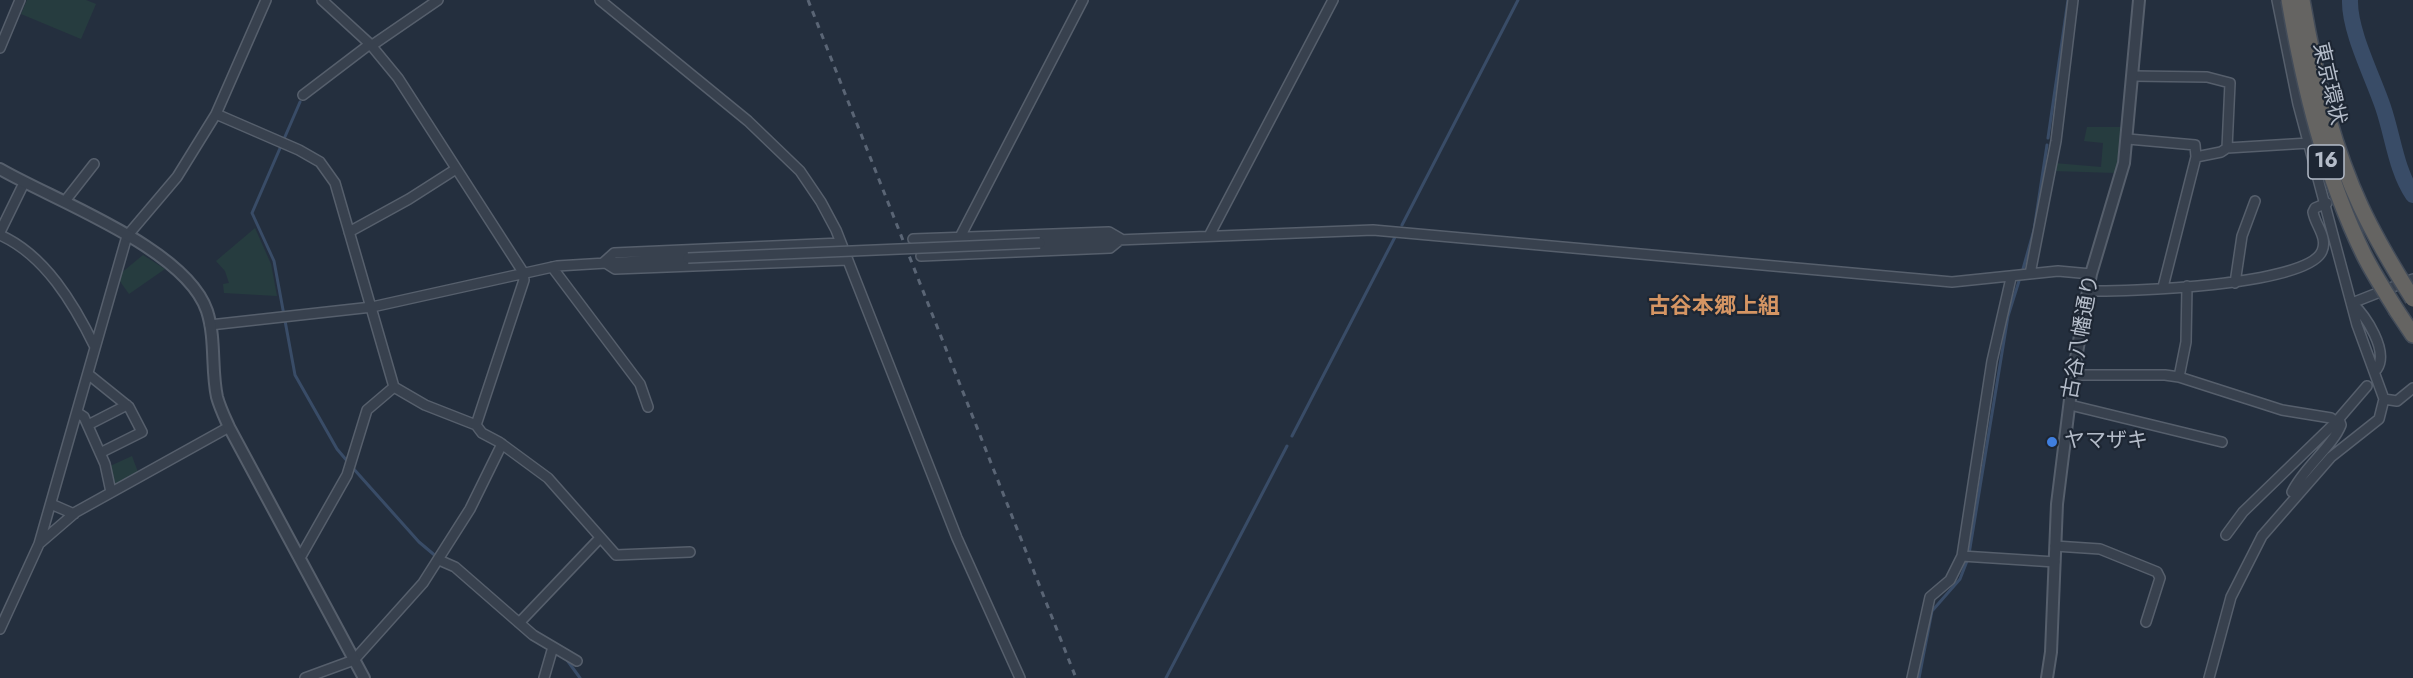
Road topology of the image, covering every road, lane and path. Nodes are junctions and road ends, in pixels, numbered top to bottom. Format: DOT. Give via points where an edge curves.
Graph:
graph roads {
  1 [pos="20,0"];
  2 [pos="266,0"];
  3 [pos="322,0"];
  4 [pos="438,0"];
  5 [pos="600,0"];
  6 [pos="1083,0"];
  7 [pos="1333,0"];
  8 [pos="2073,0"];
  9 [pos="2139,0"];
  10 [pos="2277,0"];
  11 [pos="2289,0"];
  12 [pos="2302,0"];
  13 [pos="370,45"];
  14 [pos="0,48"];
  15 [pos="2133,76"];
  16 [pos="303,95"];
  17 [pos="216,114"];
  18 [pos="2128,139"];
  19 [pos="2309,143"];
  20 [pos="2227,148"];
  21 [pos="2196,158"];
  22 [pos="94,164"];
  23 [pos="0,169"];
  24 [pos="456,169"];
  25 [pos="24,183"];
  26 [pos="65,201"];
  27 [pos="2255,201"];
  28 [pos="2327,203"];
  29 [pos="349,232"];
  30 [pos="0,233"];
  31 [pos="127,236"];
  32 [pos="1209,236"];
  33 [pos="960,237"];
  34 [pos="913,238"];
  35 [pos="1121,240"];
  36 [pos="842,243"];
  37 [pos="921,256"];
  38 [pos="848,260"];
  39 [pos="604,262"];
  40 [pos="552,267"];
  41 [pos="523,272"];
  42 [pos="2030,274"];
  43 [pos="2091,274"];
  44 [pos="2011,278"];
  45 [pos="2413,279"];
  46 [pos="2235,283"];
  47 [pos="2187,286"];
  48 [pos="2163,287"];
  49 [pos="2087,291"];
  50 [pos="2413,299"];
  51 [pos="2352,303"];
  52 [pos="372,308"];
  53 [pos="210,325"];
  54 [pos="2413,335"];
  55 [pos="95,347"];
  56 [pos="2377,369"];
  57 [pos="88,374"];
  58 [pos="2073,375"];
  59 [pos="2179,377"];
  60 [pos="2367,386"];
  61 [pos="394,387"];
  62 [pos="2413,388"];
  63 [pos="2384,399"];
  64 [pos="127,405"];
  65 [pos="2070,405"];
  66 [pos="648,407"];
  67 [pos="78,413"];
  68 [pos="2338,420"];
  69 [pos="88,425"];
  70 [pos="476,425"];
  71 [pos="229,427"];
  72 [pos="2222,442"];
  73 [pos="502,444"];
  74 [pos="100,453"];
  75 [pos="111,492"];
  76 [pos="2290,501"];
  77 [pos="51,504"];
  78 [pos="74,514"];
  79 [pos="2226,535"];
  80 [pos="600,538"];
  81 [pos="39,544"];
  82 [pos="2055,546"];
  83 [pos="690,552"];
  84 [pos="1962,556"];
  85 [pos="300,558"];
  86 [pos="439,560"];
  87 [pos="2055,562"];
  88 [pos="2146,622"];
  89 [pos="519,623"];
  90 [pos="0,629"];
  91 [pos="553,647"];
  92 [pos="354,660"];
  93 [pos="577,661"];
  94 [pos="305,678"];
  95 [pos="364,678"];
  96 [pos="544,678"];
  97 [pos="1020,678"];
  98 [pos="1912,678"];
  99 [pos="2047,678"];
  100 [pos="2209,678"];
  1 -- 14 [label="street"];
  2 -- 17 [label="street"];
  3 -- 13 [label="street"];
  4 -- 13 [label="street"];
  5 -- 36 [label="street" via="748,121 800,171 822,202"];
  6 -- 33 [label="street"];
  7 -- 32 [label="street"];
  8 -- 42 [label="street" via="2056,141"];
  9 -- 15 [label="street, 古谷八幡通り"];
  10 -- 19 [label="street"];
  11 -- 54 [label="highway, 東京環状 / 16, bridge" via="2325,160 2365,257"];
  12 -- 50 [label="highway, 東京環状 / 16, bridge" via="2327,112 2343,162 2380,245"];
  13 -- 16 [label="street"];
  13 -- 24 [label="street" via="398,78"];
  15 -- 18 [label="street, 古谷八幡通り"];
  15 -- 20 [label="street" via="2208,77 2230,83"];
  17 -- 29 [label="street" via="320,162 335,183"];
  17 -- 31 [label="street" via="177,177"];
  18 -- 21 [label="street" via="2195,145"];
  18 -- 43 [label="street, 古谷八幡通り"];
  19 -- 20 [label="street"];
  19 -- 28 [label="street"];
  20 -- 21 [label="street"];
  21 -- 48 [label="street"];
  22 -- 26 [label="street"];
  23 -- 25 [label="street"];
  24 -- 29 [label="street"];
  24 -- 41 [label="street"];
  25 -- 26 [label="street"];
  25 -- 30 [label="street"];
  26 -- 31 [label="street"];
  27 -- 46 [label="street" via="2242,236"];
  28 -- 46 [label="street" via="2313,212 2324,243 2316,259 2281,273"];
  28 -- 51 [label="street"];
  29 -- 52 [label="street"];
  30 -- 55 [label="street" via="33,255 77,310"];
  31 -- 53 [label="street" via="189,281 204,303"];
  31 -- 55 [label="street"];
  32 -- 35 [label="street"];
  32 -- 44 [label="street" via="1381,230 1952,282"];
  33 -- 34 [label="street"];
  33 -- 35 [label="street" via="1109,232"];
  35 -- 37 [label="street" via="1110,248"];
  35 -- 39 [label="street, bridge"];
  36 -- 38 [label="street"];
  36 -- 39 [label="street" via="614,254"];
  38 -- 39 [label="street" via="615,270"];
  38 -- 97 [label="street" via="957,538"];
  39 -- 40 [label="street"];
  40 -- 41 [label="street"];
  40 -- 66 [label="street" via="640,384"];
  41 -- 52 [label="street"];
  41 -- 70 [label="street" via="524,280"];
  42 -- 43 [label="street"];
  42 -- 44 [label="street"];
  43 -- 49 [label="street, 古谷八幡通り"];
  44 -- 84 [label="street" via="1992,361"];
  45 -- 51 [label="street"];
  46 -- 47 [label="street"];
  47 -- 48 [label="street"];
  47 -- 59 [label="street" via="2186,342"];
  48 -- 49 [label="street"];
  49 -- 58 [label="street, 古谷八幡通り"];
  51 -- 56 [label="street" via="2366,316 2381,353"];
  51 -- 63 [label="street"];
  52 -- 53 [label="street"];
  52 -- 61 [label="street"];
  53 -- 71 [label="street" via="218,399"];
  55 -- 57 [label="street"];
  57 -- 64 [label="street"];
  57 -- 67 [label="street"];
  58 -- 59 [label="street"];
  58 -- 65 [label="street, 古谷八幡通り"];
  59 -- 68 [label="street" via="2263,405"];
  60 -- 68 [label="street"];
  61 -- 70 [label="street" via="425,405"];
  61 -- 85 [label="street" via="367,411 347,475"];
  62 -- 63 [label="street" via="2397,401"];
  63 -- 76 [label="street" via="2374,424 2331,456"];
  64 -- 69 [label="street"];
  64 -- 74 [label="street" via="142,432"];
  65 -- 72 [label="street"];
  65 -- 82 [label="street, 古谷八幡通り"];
  67 -- 69 [label="street"];
  67 -- 77 [label="street"];
  68 -- 76 [label="street" via="2342,425 2339,431 2299,481"];
  68 -- 79 [label="street" via="2243,512"];
  69 -- 74 [label="street"];
  70 -- 73 [label="street"];
  71 -- 75 [label="street"];
  71 -- 85 [label="street"];
  73 -- 80 [label="street" via="548,478"];
  73 -- 86 [label="street"];
  74 -- 75 [label="street"];
  75 -- 78 [label="street"];
  76 -- 100 [label="street" via="2262,536 2243,569 2221,626"];
  77 -- 78 [label="street"];
  77 -- 81 [label="street"];
  78 -- 81 [label="street"];
  80 -- 83 [label="street" via="616,555"];
  80 -- 89 [label="street"];
  81 -- 90 [label="street"];
  82 -- 87 [label="street, 古谷八幡通り"];
  82 -- 88 [label="street" via="2100,549 2157,572 2160,578"];
  84 -- 87 [label="street"];
  84 -- 98 [label="street" via="1950,580 1930,597"];
  85 -- 92 [label="street"];
  86 -- 89 [label="street" via="455,567"];
  86 -- 92 [label="street"];
  87 -- 99 [label="street, 古谷八幡通り"];
  89 -- 91 [label="street"];
  91 -- 93 [label="street"];
  91 -- 96 [label="street"];
  92 -- 94 [label="street"];
  92 -- 95 [label="street"];
}
